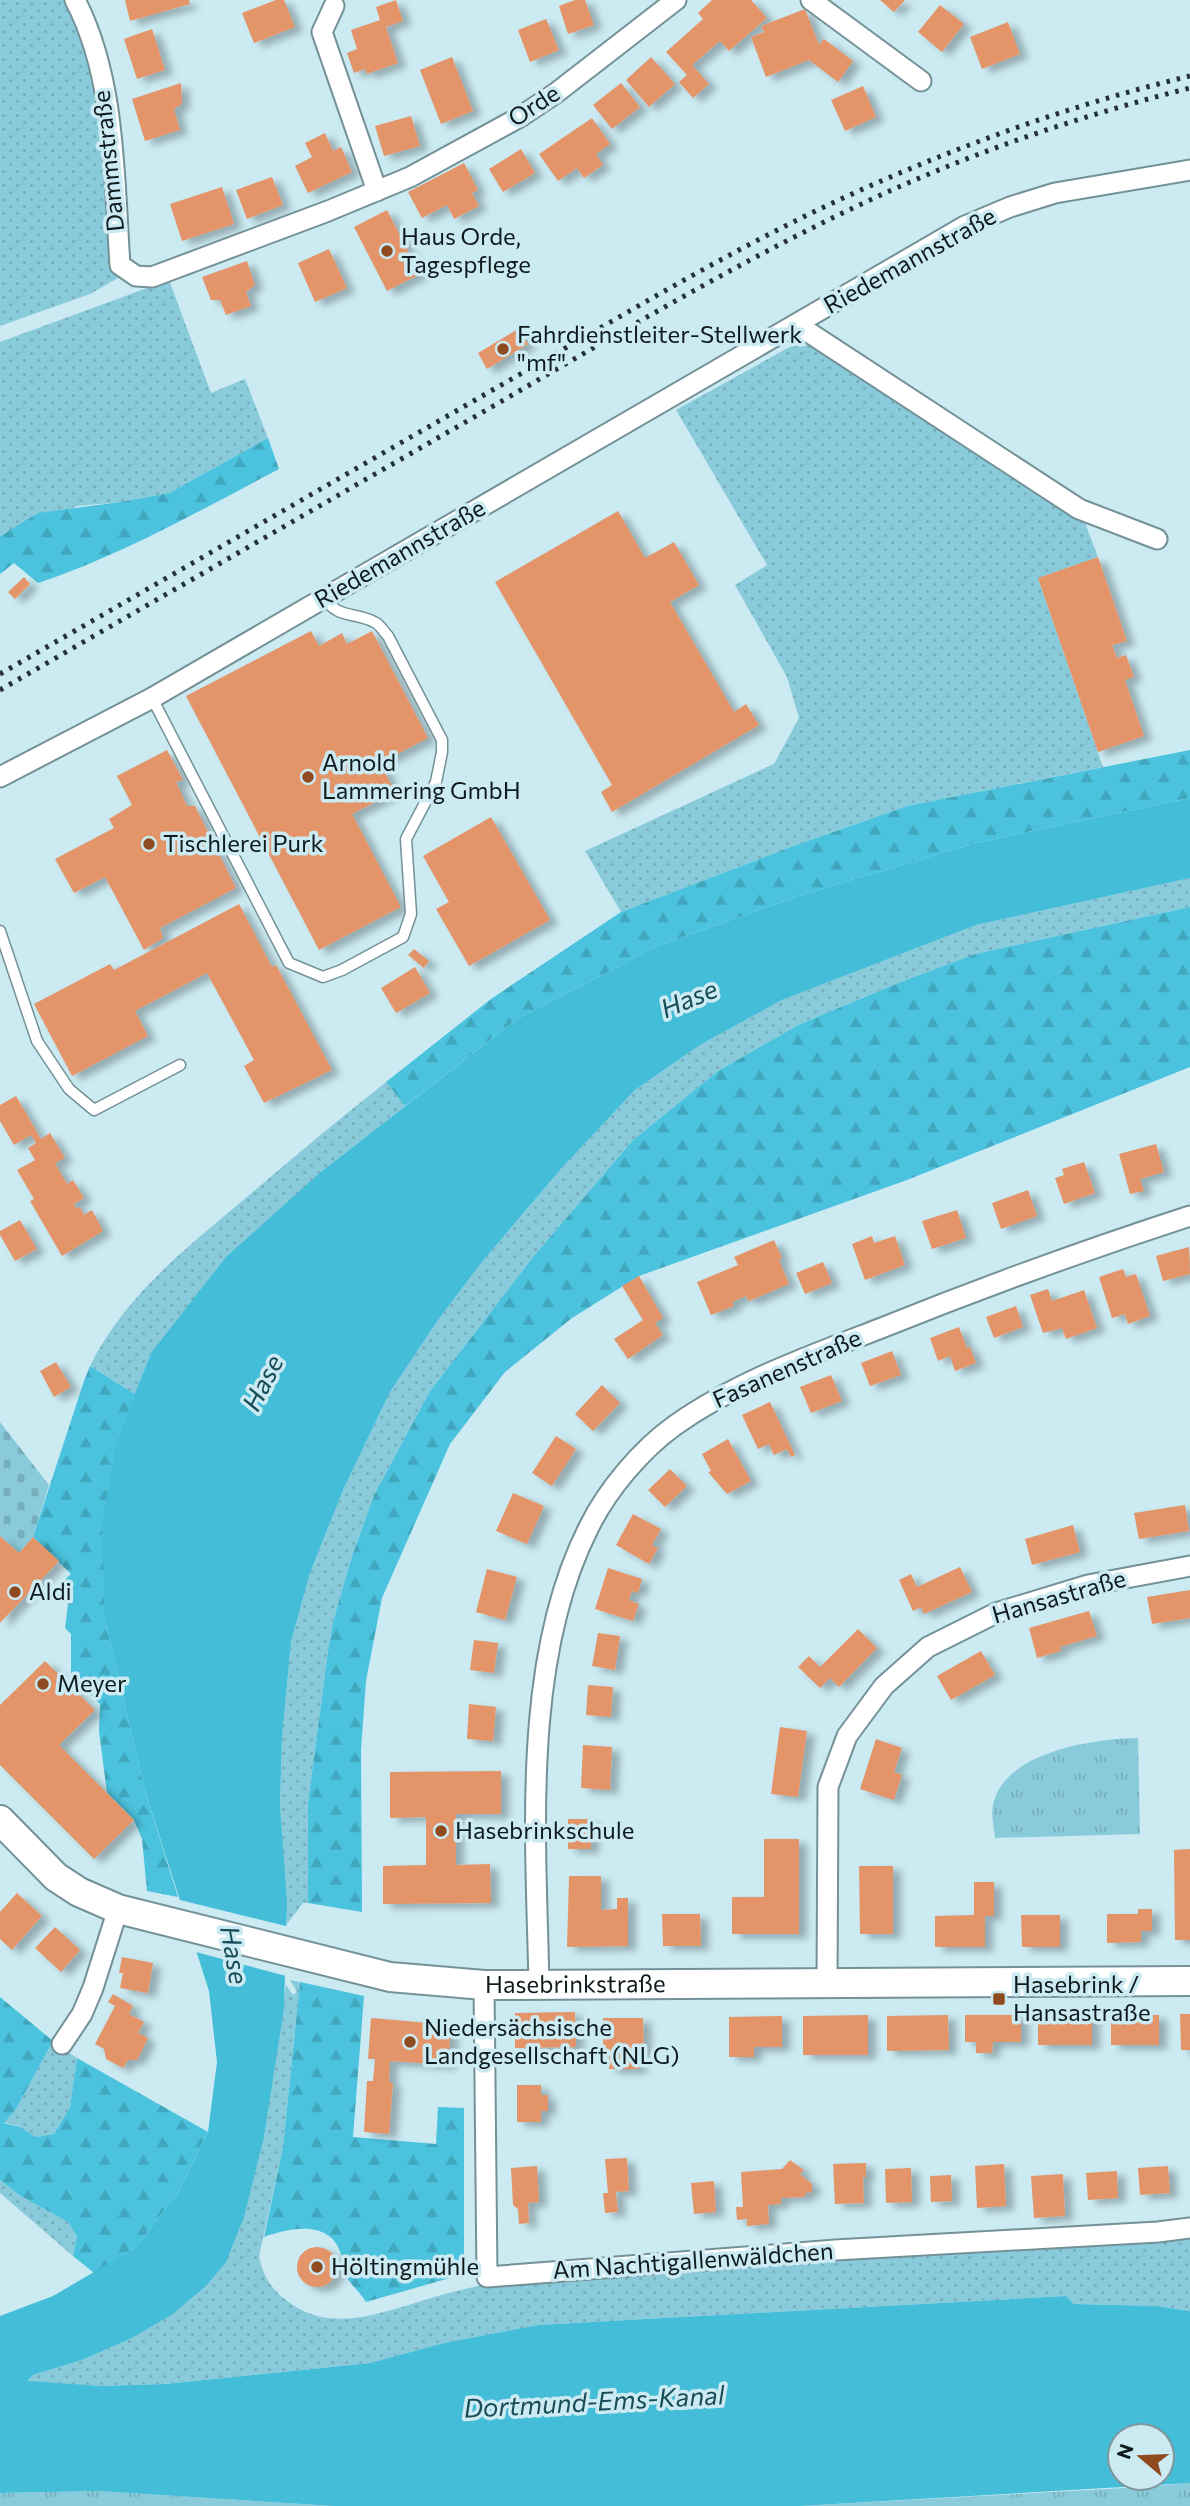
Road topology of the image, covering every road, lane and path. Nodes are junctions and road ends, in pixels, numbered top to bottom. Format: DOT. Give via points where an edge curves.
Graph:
graph roads {
  1 [pos="75,0"];
  2 [pos="676,0"];
  3 [pos="811,0"];
  4 [pos="340,3"];
  5 [pos="922,81"];
  6 [pos="1190,170"];
  7 [pos="377,191"];
  8 [pos="136,276"];
  9 [pos="796,324"];
  10 [pos="1157,539"];
  11 [pos="325,598"];
  12 [pos="152,698"];
  13 [pos="0,777"];
  14 [pos="0,931"];
  15 [pos="180,1065"];
  16 [pos="1190,1216"];
  17 [pos="1190,1566"];
  18 [pos="0,1820"];
  19 [pos="118,1909"];
  20 [pos="1190,1981"];
  21 [pos="827,1984"];
  22 [pos="484,1985"];
  23 [pos="539,1985"];
  24 [pos="62,2044"];
  25 [pos="1190,2228"];
  1 -- 8 [label="street, Dammstraße" via="89,27 109,116 120,265"];
  2 -- 7 [label="street, Orde" via="520,117"];
  3 -- 5 [label="street"];
  4 -- 7 [label="street" via="322,32"];
  6 -- 9 [label="street, Riedemannstraße" via="1055,193 1010,207 965,226"];
  7 -- 8 [label="street, Orde" via="152,277"];
  9 -- 10 [label="street, Riedemannstraße" via="1079,509"];
  9 -- 11 [label="street, Riedemannstraße"];
  11 -- 12 [label="street, Riedemannstraße"];
  11 -- 12 [label="lane" via="339,613 377,623 388,636 442,740 436,782 406,839 411,914 403,937 323,978 289,963"];
  12 -- 13 [label="street, Riedemannstraße"];
  14 -- 15 [label="lane" via="37,1041 69,1089 94,1110"];
  16 -- 23 [label="street, Fasanenstraße" via="800,1360 725,1394 672,1427 632,1465 588,1528 569,1576 547,1662 537,1751"];
  17 -- 21 [label="street, Hansastraße" via="1088,1585 996,1613 928,1647 884,1686 847,1736 828,1787"];
  18 -- 19 [label="street, Hasebrinkstraße" via="56,1877"];
  19 -- 22 [label="street, Hasebrinkstraße" via="390,1977"];
  19 -- 24 [label="street" via="86,2006"];
  20 -- 21 [label="street, Hasebrinkstraße"];
  21 -- 23 [label="street, Hasebrinkstraße"];
  22 -- 23 [label="street, Hasebrinkstraße"];
  22 -- 25 [label="street, Am Nachtigallenwäldchen" via="487,2277"];
}
